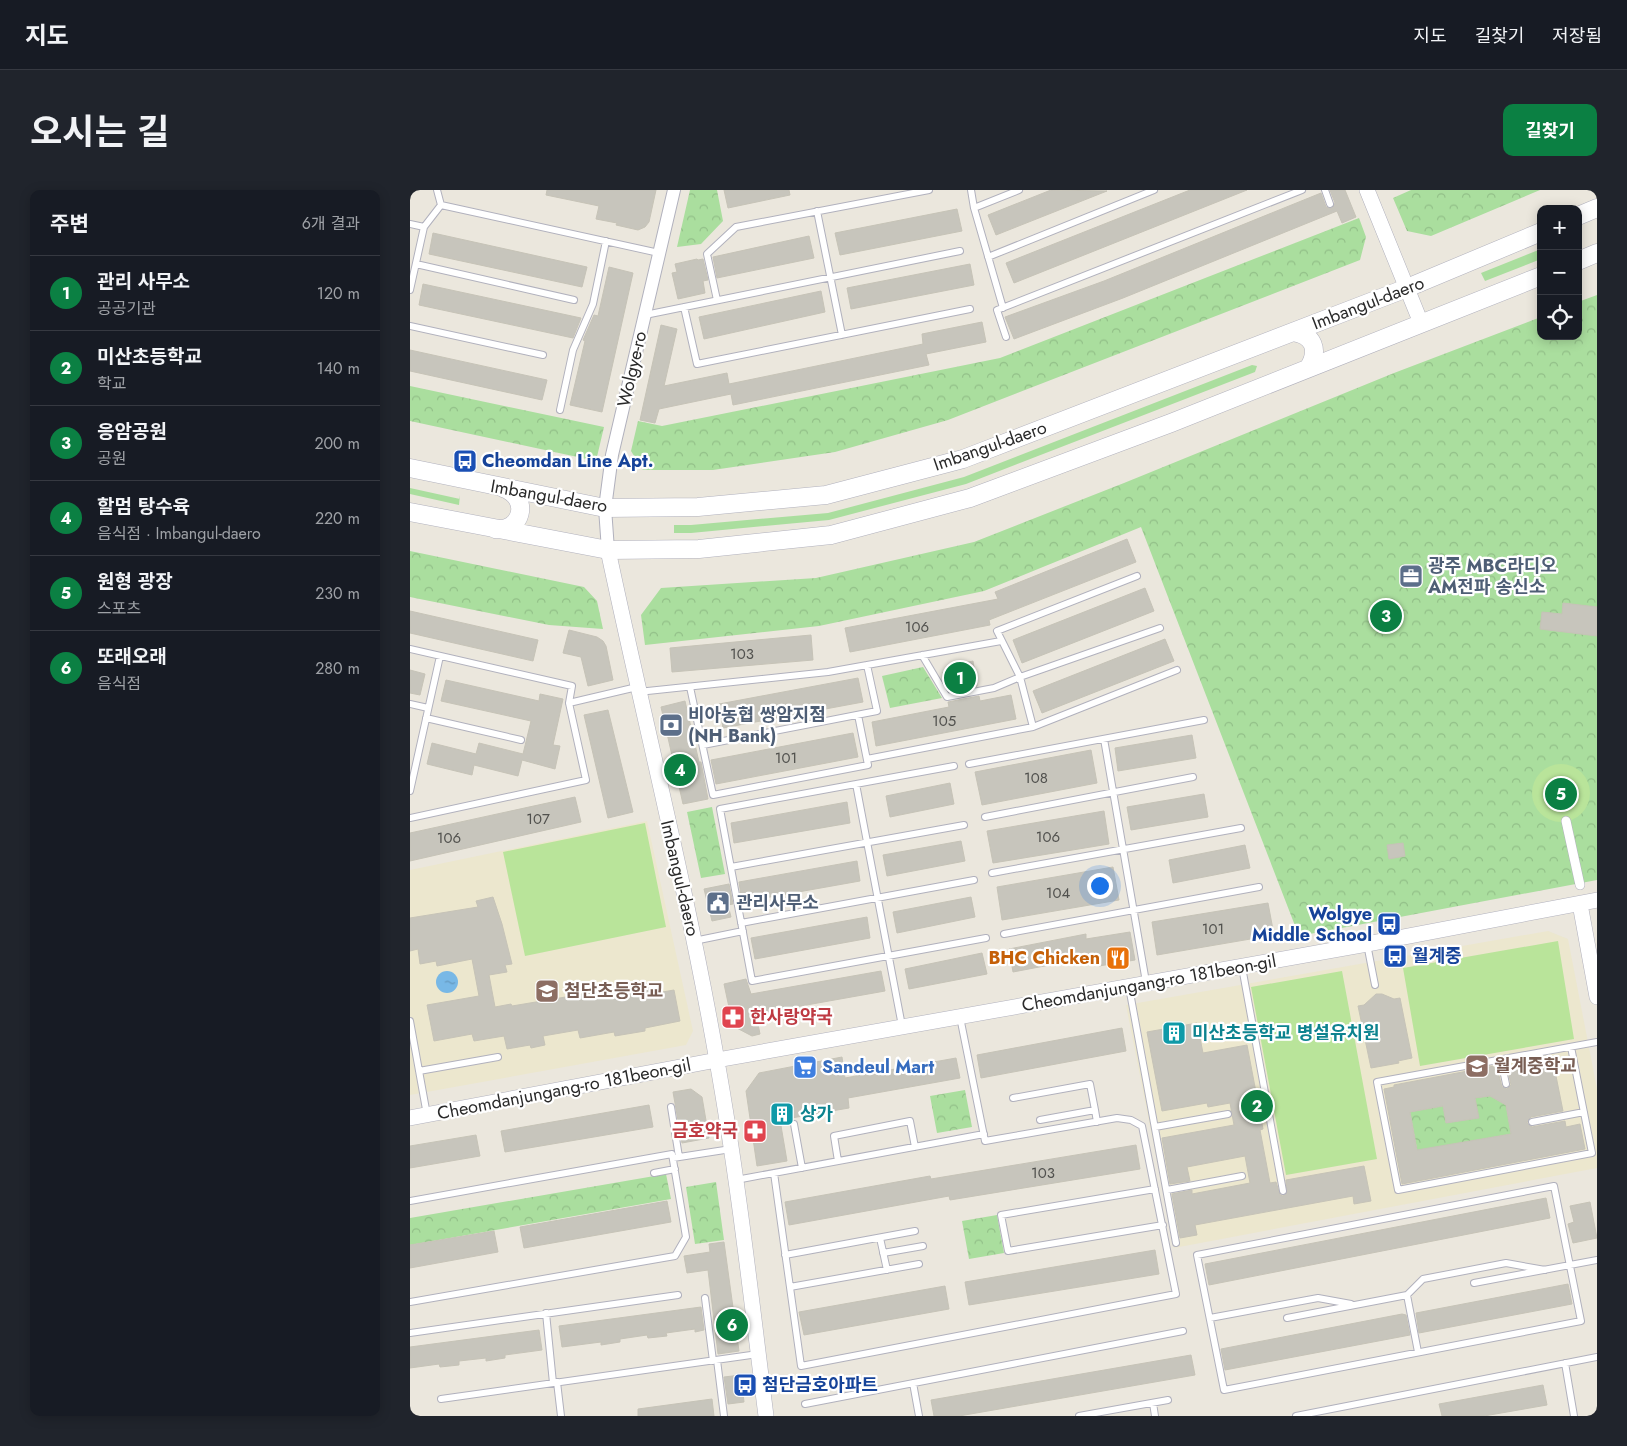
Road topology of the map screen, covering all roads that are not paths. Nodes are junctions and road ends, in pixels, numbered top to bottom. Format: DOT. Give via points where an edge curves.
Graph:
graph roads {
  1 [pos="437,190"];
  2 [pos="674,190"];
  3 [pos="930,190"];
  4 [pos="971,190"];
  5 [pos="1019,190"];
  6 [pos="1154,190"];
  7 [pos="1302,190"];
  8 [pos="1325,190"];
  9 [pos="1368,190"];
  10 [pos="441,204"];
  11 [pos="1330,204"];
  12 [pos="974,208"];
  13 [pos="1597,208"];
  14 [pos="817,212"];
  15 [pos="1582,214"];
  16 [pos="410,224"];
  17 [pos="424,228"];
  18 [pos="1537,234"];
  19 [pos="606,241"];
  20 [pos="960,251"];
  21 [pos="659,253"];
  22 [pos="1597,253"];
  23 [pos="988,257"];
  24 [pos="1582,259"];
  25 [pos="416,264"];
  26 [pos="412,275"];
  27 [pos="830,278"];
  28 [pos="1537,278"];
  29 [pos="1407,288"];
  30 [pos="410,290"];
  31 [pos="574,300"];
  32 [pos="717,300"];
  33 [pos="684,307"];
  34 [pos="970,308"];
  35 [pos="1003,308"];
  36 [pos="645,315"];
  37 [pos="1421,323"];
  38 [pos="410,326"];
  39 [pos="1294,332"];
  40 [pos="842,335"];
  41 [pos="1006,337"];
  42 [pos="543,356"];
  43 [pos="1309,367"];
  44 [pos="560,410"];
  45 [pos="410,468"];
  46 [pos="501,488"];
  47 [pos="605,508"];
  48 [pos="410,512"];
  49 [pos="492,529"];
  50 [pos="608,550"];
  51 [pos="1137,576"];
  52 [pos="1160,628"];
  53 [pos="1001,641"];
  54 [pos="410,649"];
  55 [pos="440,656"];
  56 [pos="922,656"];
  57 [pos="866,665"];
  58 [pos="1177,670"];
  59 [pos="1020,677"];
  60 [pos="690,687"];
  61 [pos="637,689"];
  62 [pos="569,703"];
  63 [pos="410,704"];
  64 [pos="428,708"];
  65 [pos="858,715"];
  66 [pos="426,718"];
  67 [pos="1204,720"];
  68 [pos="1033,727"];
  69 [pos="1104,739"];
  70 [pos="521,740"];
  71 [pos="703,745"];
  72 [pos="867,759"];
  73 [pos="413,764"];
  74 [pos="969,764"];
  75 [pos="954,766"];
  76 [pos="1192,777"];
  77 [pos="856,784"];
  78 [pos="410,791"];
  79 [pos="1113,793"];
  80 [pos="985,817"];
  81 [pos="410,818"];
  82 [pos="1566,821"];
  83 [pos="964,825"];
  84 [pos="1241,828"];
  85 [pos="867,842"];
  86 [pos="1123,849"];
  87 [pos="731,868"];
  88 [pos="992,873"];
  89 [pos="974,880"];
  90 [pos="1580,885"];
  91 [pos="1259,887"];
  92 [pos="878,898"];
  93 [pos="1597,900"];
  94 [pos="1580,904"];
  95 [pos="1134,910"];
  96 [pos="741,923"];
  97 [pos="742,931"];
  98 [pos="1004,934"];
  99 [pos="986,938"];
  100 [pos="694,941"];
  101 [pos="1367,944"];
  102 [pos="889,956"];
  103 [pos="1242,967"];
  104 [pos="1147,984"];
  105 [pos="1375,985"];
  106 [pos="1129,987"];
  107 [pos="1597,997"];
  108 [pos="960,1017"];
  109 [pos="410,1021"];
  110 [pos="902,1028"];
  111 [pos="1597,1042"];
  112 [pos="1571,1047"];
  113 [pos="498,1057"];
  114 [pos="717,1060"];
  115 [pos="1501,1060"];
  116 [pos="419,1071"];
  117 [pos="1506,1084"];
  118 [pos="1013,1098"];
  119 [pos="671,1107"];
  120 [pos="1095,1110"];
  121 [pos="1584,1112"];
  122 [pos="1228,1114"];
  123 [pos="426,1115"];
  124 [pos="410,1118"];
  125 [pos="1040,1120"];
  126 [pos="1097,1122"];
  127 [pos="1532,1122"];
  128 [pos="794,1124"];
  129 [pos="1155,1127"];
  130 [pos="984,1134"];
  131 [pos="916,1147"];
  132 [pos="732,1149"];
  133 [pos="1594,1150"];
  134 [pos="676,1157"];
  135 [pos="838,1161"];
  136 [pos="802,1168"];
  137 [pos="675,1169"];
  138 [pos="654,1173"];
  139 [pos="774,1173"];
  140 [pos="1242,1176"];
  141 [pos="736,1180"];
  142 [pos="1155,1189"];
  143 [pos="1167,1190"];
  144 [pos="1283,1191"];
  145 [pos="410,1201"];
  146 [pos="1163,1225"];
  147 [pos="915,1231"];
  148 [pos="880,1238"];
  149 [pos="1176,1243"];
  150 [pos="923,1246"];
  151 [pos="883,1253"];
  152 [pos="786,1255"];
  153 [pos="1597,1260"];
  154 [pos="919,1264"];
  155 [pos="1570,1265"];
  156 [pos="886,1270"];
  157 [pos="1545,1270"];
  158 [pos="1474,1284"];
  159 [pos="790,1287"];
  160 [pos="678,1294"];
  161 [pos="1407,1295"];
  162 [pos="705,1298"];
  163 [pos="410,1302"];
  164 [pos="1357,1305"];
  165 [pos="546,1313"];
  166 [pos="1210,1318"];
  167 [pos="1287,1318"];
  168 [pos="1183,1331"];
  169 [pos="410,1333"];
  170 [pos="1418,1352"];
  171 [pos="758,1354"];
  172 [pos="1597,1357"];
  173 [pos="715,1360"];
  174 [pos="1565,1363"];
  175 [pos="555,1383"];
  176 [pos="913,1383"];
  177 [pos="441,1399"];
  178 [pos="1168,1400"];
  179 [pos="1153,1402"];
  180 [pos="806,1404"];
  181 [pos="1122,1408"];
  182 [pos="1090,1415"];
  183 [pos="560,1416"];
  184 [pos="724,1416"];
  185 [pos="766,1416"];
  186 [pos="918,1416"];
  187 [pos="1079,1416"];
  188 [pos="1124,1416"];
  189 [pos="1155,1416"];
  190 [pos="1296,1416"];
  191 [pos="1574,1416"];
  1 -- 10 [label="lane"];
  2 -- 21 [label="street, Wolgye-ro"];
  3 -- 14 [label="lane"];
  4 -- 12 [label="lane"];
  5 -- 12 [label="lane"];
  6 -- 23 [label="lane"];
  7 -- 35 [label="lane"];
  8 -- 11 [label="lane"];
  9 -- 29 [label="street"];
  10 -- 17 [label="lane"];
  10 -- 19 [label="lane"];
  12 -- 23 [label="lane"];
  13 -- 15 [label="main road"];
  14 -- 27 [label="lane"];
  14 -- 32 [label="lane" via="736,227 707,254"];
  16 -- 17 [label="lane"];
  17 -- 25 [label="lane"];
  18 -- 29 [label="main road, Imbangul-daero"];
  19 -- 21 [label="lane"];
  19 -- 44 [label="lane" via="593,304 573,350"];
  20 -- 27 [label="lane"];
  21 -- 36 [label="street, Wolgye-ro"];
  22 -- 24 [label="main road"];
  23 -- 35 [label="lane"];
  25 -- 26 [label="lane"];
  25 -- 31 [label="lane"];
  26 -- 30 [label="lane"];
  27 -- 32 [label="lane"];
  27 -- 40 [label="lane"];
  28 -- 37 [label="main road"];
  29 -- 37 [label="street"];
  29 -- 39 [label="main road, Imbangul-daero"];
  32 -- 33 [label="lane"];
  33 -- 36 [label="lane"];
  33 -- 40 [label="lane" via="697,364"];
  34 -- 40 [label="lane"];
  35 -- 41 [label="lane" via="997,310"];
  36 -- 47 [label="street, Wolgye-ro" via="612,455"];
  37 -- 43 [label="main road"];
  38 -- 42 [label="lane"];
  39 -- 43 [label="main road" via="1306,336 1314,347"];
  39 -- 47 [label="main road, Imbangul-daero" via="963,459 826,495 698,507"];
  43 -- 50 [label="main road" via="970,498 832,535 699,549"];
  45 -- 46 [label="main road, Imbangul-daero"];
  46 -- 47 [label="main road, Imbangul-daero"];
  46 -- 49 [label="main road" via="516,496 519,515 512,526"];
  47 -- 50 [label="street, Wolgye-ro"];
  48 -- 49 [label="main road"];
  49 -- 50 [label="main road"];
  50 -- 61 [label="street, Imbangul-daero"];
  51 -- 53 [label="lane" via="997,631"];
  52 -- 59 [label="lane"];
  53 -- 56 [label="lane"];
  53 -- 59 [label="lane"];
  54 -- 55 [label="lane"];
  55 -- 62 [label="lane" via="572,686"];
  55 -- 64 [label="lane"];
  56 -- 57 [label="lane"];
  56 -- 59 [label="lane" via="947,697 994,688"];
  57 -- 60 [label="lane"];
  57 -- 65 [label="lane" via="877,711"];
  58 -- 68 [label="lane"];
  59 -- 68 [label="lane"];
  60 -- 61 [label="lane"];
  60 -- 71 [label="lane"];
  61 -- 62 [label="lane"];
  61 -- 100 [label="street, Imbangul-daero"];
  62 -- 81 [label="lane" via="586,780"];
  63 -- 64 [label="lane"];
  64 -- 66 [label="lane"];
  65 -- 71 [label="lane"];
  65 -- 72 [label="lane"];
  66 -- 70 [label="lane"];
  66 -- 73 [label="lane"];
  67 -- 69 [label="lane"];
  68 -- 72 [label="lane"];
  69 -- 74 [label="lane"];
  69 -- 79 [label="lane"];
  71 -- 72 [label="lane" via="713,795 868,765"];
  73 -- 78 [label="lane"];
  75 -- 77 [label="lane"];
  76 -- 79 [label="lane"];
  77 -- 85 [label="lane"];
  77 -- 87 [label="lane" via="720,809"];
  79 -- 80 [label="lane"];
  79 -- 86 [label="lane"];
  82 -- 90 [label="street"];
  83 -- 85 [label="lane"];
  84 -- 86 [label="lane"];
  85 -- 87 [label="lane"];
  85 -- 92 [label="lane"];
  86 -- 88 [label="lane"];
  86 -- 95 [label="lane"];
  87 -- 96 [label="lane"];
  89 -- 92 [label="lane"];
  91 -- 95 [label="lane"];
  92 -- 96 [label="lane"];
  92 -- 102 [label="lane"];
  93 -- 94 [label="street, Cheomdanjungang-ro 181beon-gil"];
  94 -- 101 [label="street, Cheomdanjungang-ro 181beon-gil"];
  94 -- 107 [label="street"];
  95 -- 98 [label="lane"];
  95 -- 104 [label="lane"];
  96 -- 97 [label="lane"];
  97 -- 100 [label="lane"];
  97 -- 102 [label="lane" via="752,981"];
  99 -- 102 [label="lane"];
  100 -- 114 [label="street, Imbangul-daero"];
  101 -- 103 [label="street, Cheomdanjungang-ro 181beon-gil"];
  101 -- 105 [label="lane"];
  102 -- 110 [label="lane"];
  103 -- 104 [label="street, Cheomdanjungang-ro 181beon-gil"];
  103 -- 144 [label="lane"];
  104 -- 106 [label="street, Cheomdanjungang-ro 181beon-gil"];
  106 -- 108 [label="street, Cheomdanjungang-ro 181beon-gil"];
  106 -- 129 [label="lane"];
  108 -- 110 [label="street, Cheomdanjungang-ro 181beon-gil"];
  108 -- 130 [label="lane"];
  109 -- 116 [label="lane"];
  110 -- 114 [label="street, Cheomdanjungang-ro 181beon-gil"];
  111 -- 112 [label="lane"];
  112 -- 115 [label="lane"];
  112 -- 121 [label="lane"];
  113 -- 116 [label="lane"];
  114 -- 123 [label="street, Cheomdanjungang-ro 181beon-gil"];
  114 -- 132 [label="street"];
  115 -- 117 [label="lane"];
  115 -- 133 [label="lane" via="1377,1082 1398,1190 1592,1153"];
  116 -- 123 [label="lane"];
  118 -- 120 [label="lane" via="1090,1084"];
  119 -- 134 [label="lane"];
  120 -- 125 [label="lane"];
  120 -- 126 [label="lane"];
  121 -- 127 [label="lane"];
  121 -- 133 [label="lane"];
  122 -- 129 [label="lane"];
  123 -- 124 [label="street, Cheomdanjungang-ro 181beon-gil"];
  126 -- 130 [label="lane" via="985,1141"];
  126 -- 142 [label="lane" via="1125,1118 1142,1126"];
  128 -- 136 [label="lane"];
  129 -- 143 [label="lane"];
  130 -- 131 [label="lane"];
  131 -- 135 [label="lane"];
  131 -- 135 [label="lane" via="910,1121 834,1136"];
  132 -- 134 [label="lane"];
  132 -- 141 [label="street"];
  134 -- 137 [label="lane"];
  134 -- 145 [label="lane" via="672,1154"];
  135 -- 136 [label="lane"];
  136 -- 139 [label="lane"];
  137 -- 138 [label="lane"];
  137 -- 163 [label="lane" via="686,1237 675,1256"];
  139 -- 141 [label="lane"];
  139 -- 152 [label="lane"];
  140 -- 143 [label="lane"];
  141 -- 171 [label="street"];
  142 -- 146 [label="lane"];
  142 -- 146 [label="lane" via="1001,1215 1008,1251"];
  143 -- 149 [label="lane"];
  146 -- 159 [label="lane" via="1176,1294 801,1366"];
  147 -- 148 [label="lane"];
  148 -- 151 [label="lane"];
  148 -- 152 [label="lane"];
  150 -- 151 [label="lane"];
  151 -- 156 [label="lane"];
  152 -- 159 [label="lane"];
  153 -- 155 [label="lane"];
  154 -- 156 [label="lane"];
  155 -- 157 [label="lane"];
  155 -- 166 [label="lane" via="1554,1186 1197,1255"];
  155 -- 170 [label="lane" via="1580,1320"];
  156 -- 159 [label="lane"];
  157 -- 158 [label="lane"];
  157 -- 161 [label="lane" via="1506,1263 1423,1279"];
  160 -- 165 [label="lane"];
  161 -- 164 [label="lane"];
  161 -- 170 [label="lane"];
  162 -- 173 [label="lane"];
  164 -- 166 [label="lane" via="1318,1298"];
  164 -- 167 [label="lane"];
  165 -- 169 [label="lane"];
  165 -- 175 [label="lane"];
  166 -- 170 [label="lane" via="1224,1390"];
  168 -- 176 [label="lane"];
  171 -- 173 [label="lane"];
  171 -- 185 [label="street"];
  172 -- 174 [label="lane"];
  173 -- 175 [label="lane"];
  173 -- 184 [label="lane"];
  174 -- 190 [label="lane"];
  174 -- 191 [label="lane"];
  175 -- 177 [label="lane"];
  175 -- 183 [label="lane"];
  176 -- 180 [label="lane"];
  176 -- 186 [label="lane"];
  178 -- 179 [label="lane"];
  179 -- 181 [label="lane"];
  179 -- 189 [label="lane"];
  181 -- 182 [label="lane"];
  181 -- 188 [label="lane"];
  182 -- 187 [label="lane"];
}
